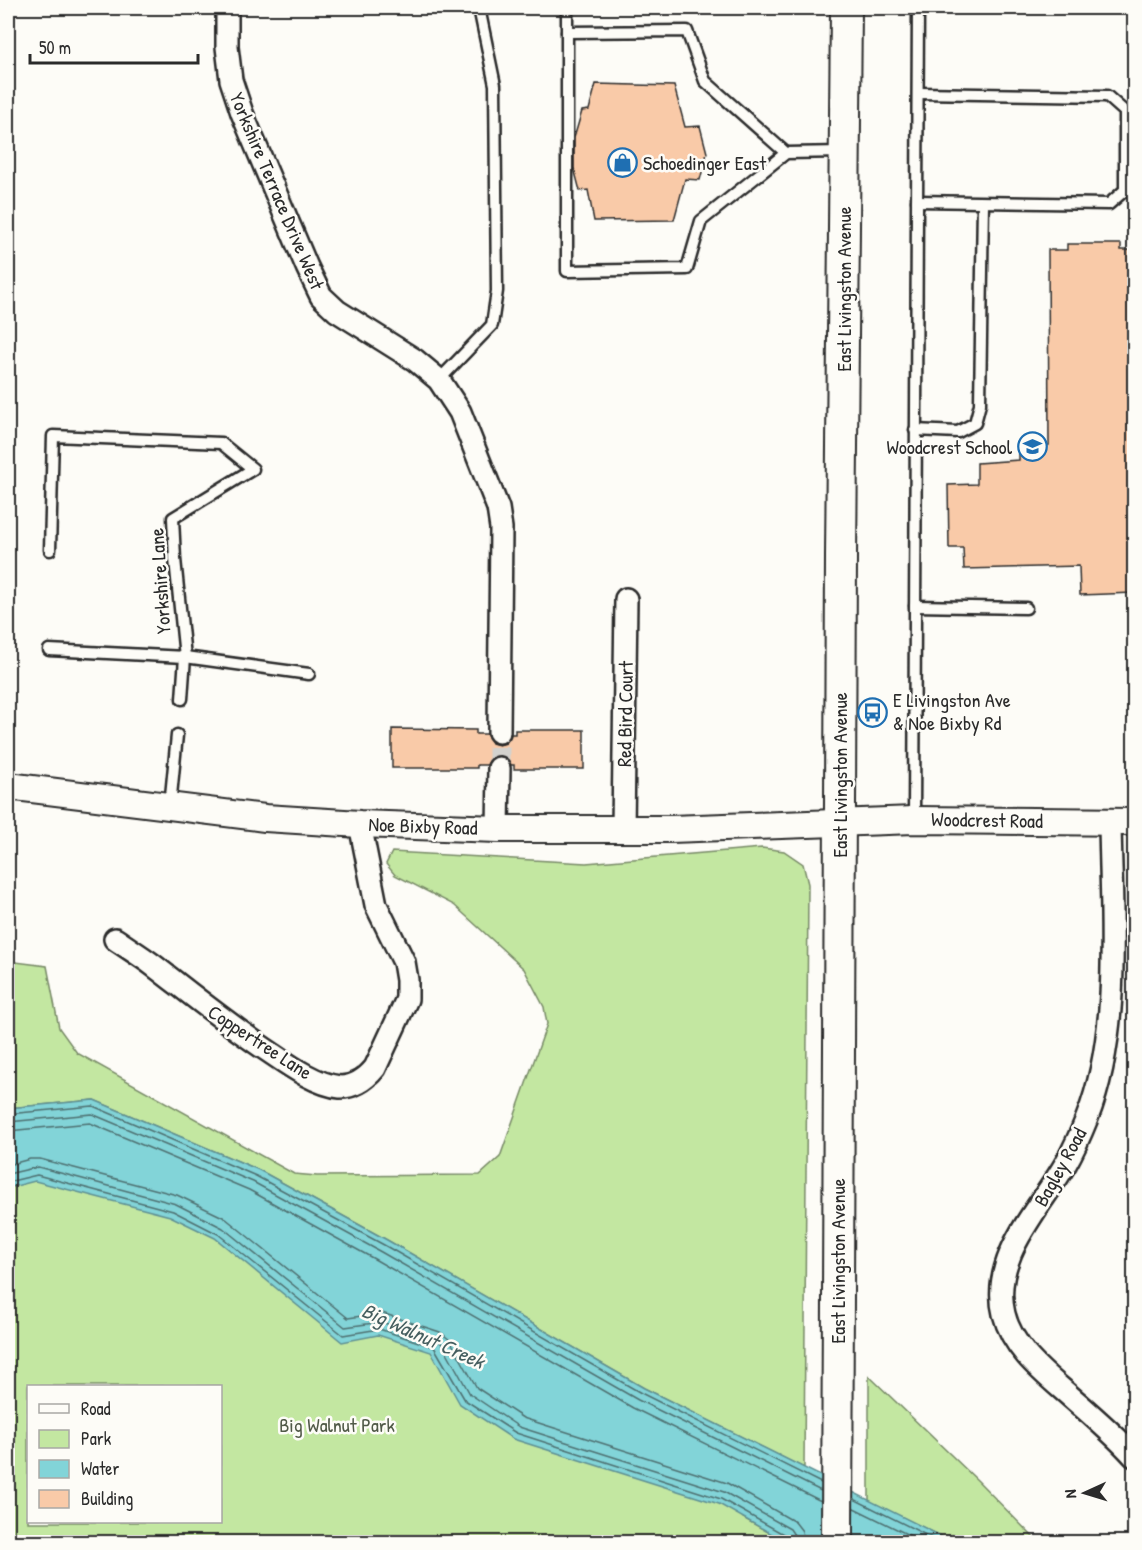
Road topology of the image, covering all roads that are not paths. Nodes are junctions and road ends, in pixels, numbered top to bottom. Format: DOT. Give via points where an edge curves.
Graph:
graph roads {
  1 [pos="227,8"];
  2 [pos="479,8"];
  3 [pos="567,8"];
  4 [pos="846,8"];
  5 [pos="918,8"];
  6 [pos="567,32"];
  7 [pos="918,93"];
  8 [pos="845,152"];
  9 [pos="786,153"];
  10 [pos="917,201"];
  11 [pos="982,203"];
  12 [pos="439,380"];
  13 [pos="915,430"];
  14 [pos="50,550"];
  15 [pos="626,599"];
  16 [pos="915,606"];
  17 [pos="1026,609"];
  18 [pos="49,650"];
  19 [pos="184,657"];
  20 [pos="309,674"];
  21 [pos="182,699"];
  22 [pos="499,732"];
  23 [pos="177,735"];
  24 [pos="499,768"];
  25 [pos="8,786"];
  26 [pos="170,806"];
  27 [pos="914,820"];
  28 [pos="840,822"];
  29 [pos="1122,822"];
  30 [pos="360,824"];
  31 [pos="498,829"];
  32 [pos="623,830"];
  33 [pos="115,939"];
  34 [pos="1134,1456"];
  35 [pos="837,1542"];
  1 -- 12 [label="street, Yorkshire Terrace Drive West" via="231,80 321,296"];
  2 -- 12 [label="lane" via="495,85 497,291 492,325"];
  3 -- 6 [label="lane"];
  4 -- 8 [label="main road, East Livingston Avenue"];
  5 -- 7 [label="lane"];
  6 -- 9 [label="lane" via="687,31 705,81"];
  6 -- 9 [label="lane" via="567,271 687,269 701,221"];
  7 -- 10 [label="lane"];
  7 -- 11 [label="lane" via="1107,96 1125,112 1125,190 1109,204"];
  8 -- 9 [label="lane"];
  8 -- 28 [label="main road, East Livingston Avenue"];
  10 -- 11 [label="lane"];
  10 -- 13 [label="lane"];
  11 -- 13 [label="lane" via="981,404 975,423 958,432"];
  12 -- 22 [label="street, Yorkshire Terrace Drive West" via="460,412 498,508"];
  13 -- 16 [label="lane"];
  14 -- 19 [label="lane, Yorkshire Lane" via="52,436 221,443 253,469 173,518"];
  15 -- 32 [label="street, Red Bird Court"];
  16 -- 17 [label="lane"];
  16 -- 27 [label="lane"];
  18 -- 19 [label="lane"];
  19 -- 20 [label="lane"];
  19 -- 21 [label="lane, Yorkshire Lane"];
  23 -- 26 [label="lane"];
  24 -- 31 [label="street"];
  25 -- 26 [label="street, Noe Bixby Road"];
  26 -- 30 [label="street, Noe Bixby Road"];
  27 -- 28 [label="street, Woodcrest Road"];
  27 -- 29 [label="street, Woodcrest Road"];
  28 -- 32 [label="street, Noe Bixby Road"];
  28 -- 35 [label="main road, East Livingston Avenue"];
  29 -- 34 [label="street, Bagley Road" via="1112,986 1099,1078 1088,1117 1067,1162 1012,1251 1002,1279 1002,1298 1004,1314 1029,1359"];
  30 -- 31 [label="street, Noe Bixby Road"];
  30 -- 33 [label="street, Coppertree Lane" via="376,905 404,962 407,999 375,1068 358,1083 337,1087 301,1074"];
  31 -- 32 [label="street, Noe Bixby Road"];
}
